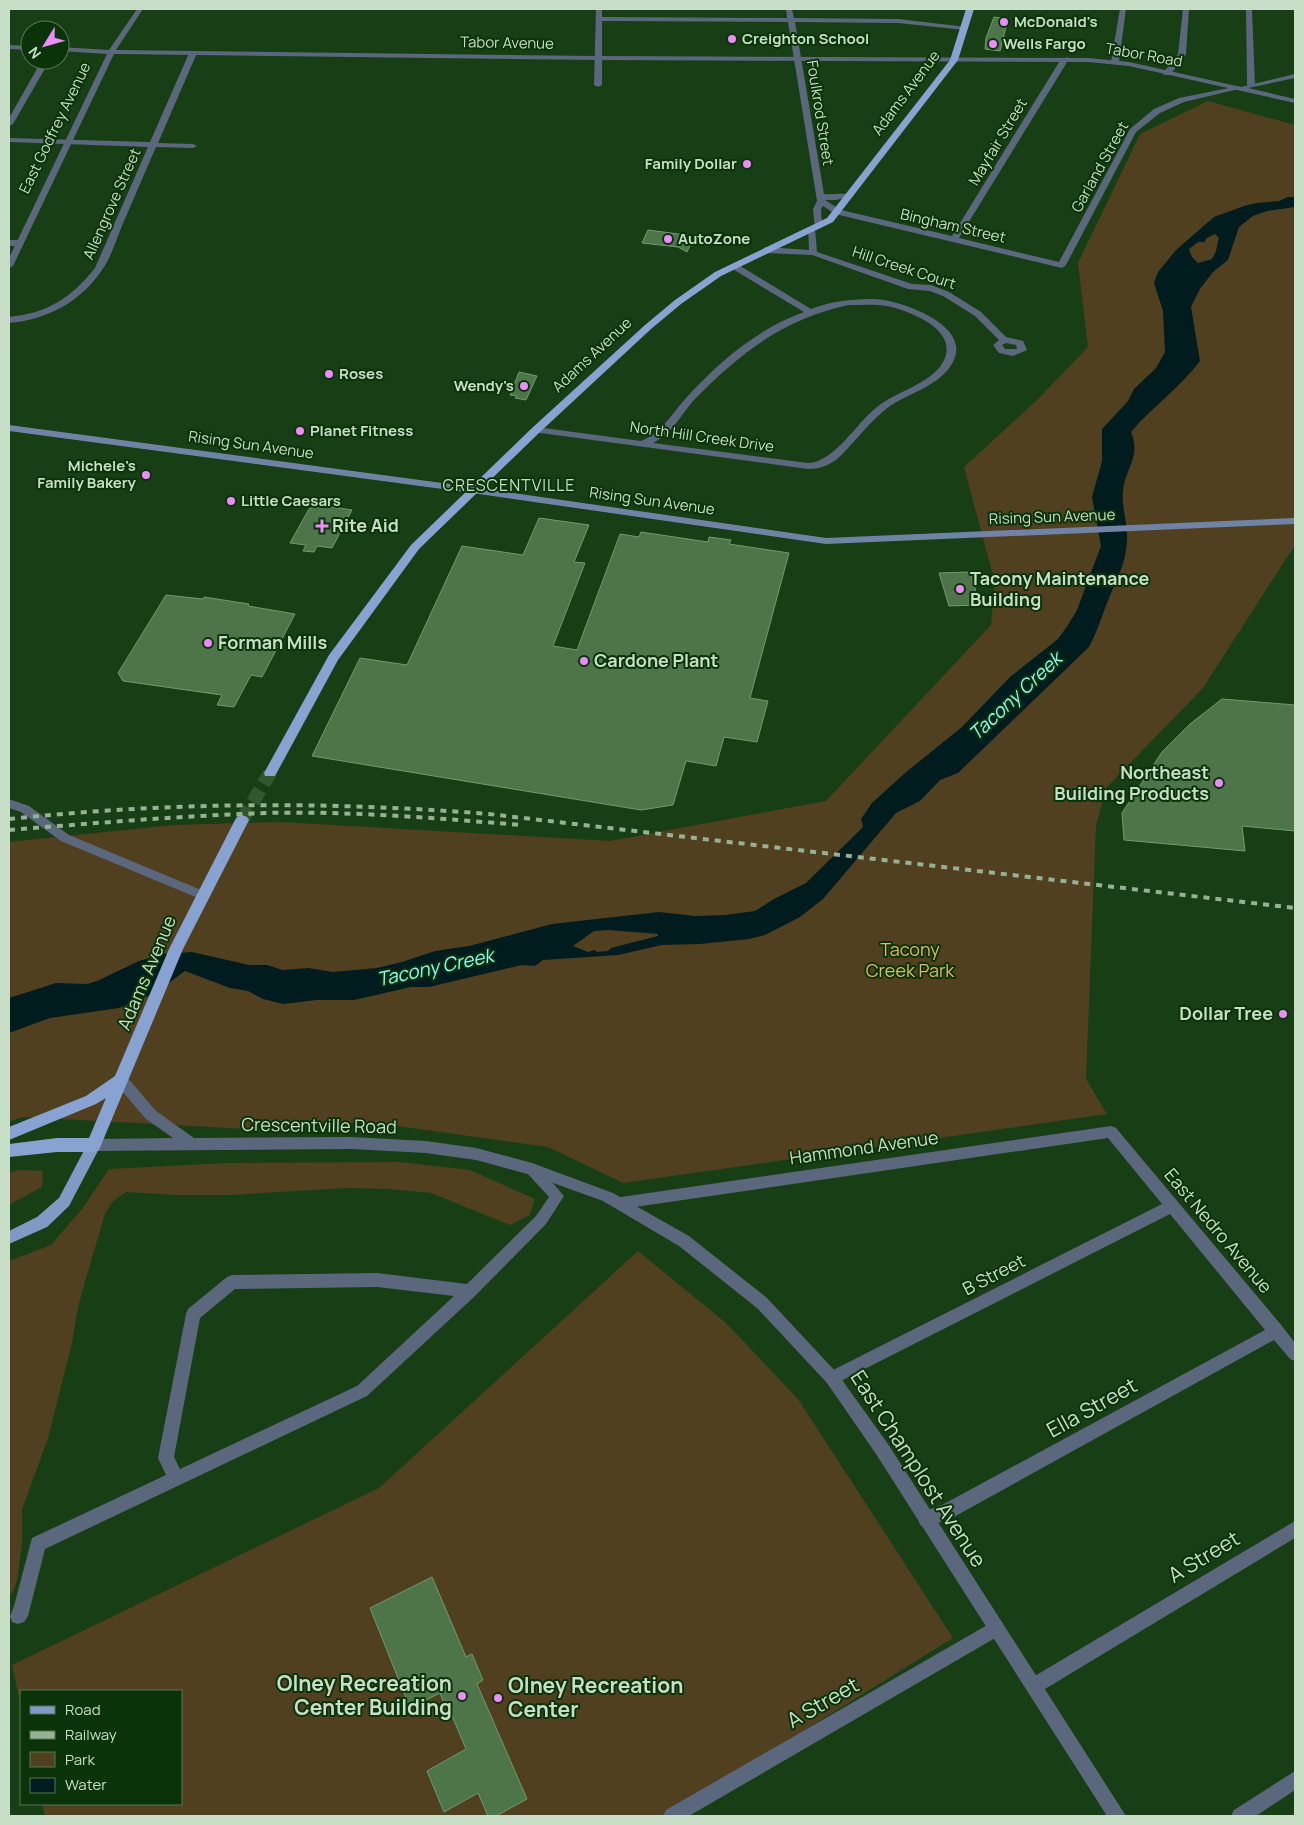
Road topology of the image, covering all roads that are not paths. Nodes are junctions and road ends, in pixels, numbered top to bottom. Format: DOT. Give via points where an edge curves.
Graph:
graph roads {
  1 [pos="140,9"];
  2 [pos="599,9"];
  3 [pos="789,9"];
  4 [pos="970,9"];
  5 [pos="1123,9"];
  6 [pos="1186,9"];
  7 [pos="1249,9"];
  8 [pos="599,19"];
  9 [pos="792,21"];
  10 [pos="965,28"];
  11 [pos="70,50"];
  12 [pos="111,52"];
  13 [pos="193,52"];
  14 [pos="598,58"];
  15 [pos="797,59"];
  16 [pos="1065,59"];
  17 [pos="954,60"];
  18 [pos="1115,62"];
  19 [pos="40,70"];
  20 [pos="1167,73"];
  21 [pos="1295,76"];
  22 [pos="598,85"];
  23 [pos="1251,85"];
  24 [pos="1239,88"];
  25 [pos="1295,101"];
  26 [pos="9,124"];
  27 [pos="9,140"];
  28 [pos="66,143"];
  29 [pos="154,145"];
  30 [pos="193,146"];
  31 [pos="850,196"];
  32 [pos="820,198"];
  33 [pos="838,212"];
  34 [pos="814,227"];
  35 [pos="954,240"];
  36 [pos="9,243"];
  37 [pos="20,243"];
  38 [pos="766,250"];
  39 [pos="813,253"];
  40 [pos="1062,265"];
  41 [pos="9,266"];
  42 [pos="734,266"];
  43 [pos="911,287"];
  44 [pos="896,305"];
  45 [pos="810,312"];
  46 [pos="9,320"];
  47 [pos="1004,340"];
  48 [pos="9,428"];
  49 [pos="536,430"];
  50 [pos="668,430"];
  51 [pos="642,444"];
  52 [pos="682,449"];
  53 [pos="472,490"];
  54 [pos="1295,521"];
  55 [pos="270,773"];
  56 [pos="9,803"];
  57 [pos="242,820"];
  58 [pos="202,895"];
  59 [pos="121,1080"];
  60 [pos="1112,1132"];
  61 [pos="9,1134"];
  62 [pos="190,1144"];
  63 [pos="94,1145"];
  64 [pos="9,1151"];
  65 [pos="532,1169"];
  66 [pos="621,1203"];
  67 [pos="1173,1206"];
  68 [pos="9,1238"];
  69 [pos="470,1291"];
  70 [pos="1277,1331"];
  71 [pos="1295,1354"];
  72 [pos="832,1378"];
  73 [pos="177,1479"];
  74 [pos="926,1519"];
  75 [pos="1295,1529"];
  76 [pos="18,1616"];
  77 [pos="996,1628"];
  78 [pos="1034,1686"];
  79 [pos="1295,1780"];
  80 [pos="672,1816"];
  81 [pos="1117,1816"];
  82 [pos="1240,1816"];
  1 -- 12 [label="street, East Godfrey Avenue"];
  2 -- 8 [label="street"];
  3 -- 9 [label="street, Foulkrod Street"];
  4 -- 10 [label="highway, Adams Avenue"];
  5 -- 18 [label="street"];
  6 -- 20 [label="street" via="1182,54"];
  7 -- 23 [label="street"];
  8 -- 9 [label="street"];
  8 -- 14 [label="street"];
  9 -- 10 [label="street" via="898,21"];
  9 -- 15 [label="street, Foulkrod Street"];
  10 -- 17 [label="highway, Adams Avenue"];
  11 -- 12 [label="street, Tabor Avenue"];
  12 -- 13 [label="street, Tabor Avenue"];
  12 -- 28 [label="street, East Godfrey Avenue"];
  13 -- 14 [label="street, Tabor Avenue"];
  13 -- 29 [label="street, Allengrove Street"];
  14 -- 15 [label="street, Tabor Avenue"];
  14 -- 22 [label="street"];
  15 -- 17 [label="street, Tabor Avenue"];
  15 -- 32 [label="street, Foulkrod Street"];
  16 -- 17 [label="street, Tabor Road"];
  16 -- 18 [label="street, Tabor Road"];
  16 -- 35 [label="street, Mayfair Street"];
  17 -- 31 [label="highway, Adams Avenue"];
  18 -- 20 [label="street, Tabor Road"];
  19 -- 26 [label="street"];
  20 -- 24 [label="street, Tabor Road"];
  21 -- 23 [label="street, Garland Street"];
  23 -- 24 [label="street, Garland Street"];
  24 -- 25 [label="street, Tabor Road"];
  24 -- 40 [label="street, Garland Street" via="1182,100 1157,112 1133,132"];
  27 -- 28 [label="street"];
  28 -- 29 [label="street"];
  28 -- 37 [label="street, East Godfrey Avenue"];
  29 -- 30 [label="street"];
  29 -- 46 [label="street, Allengrove Street" via="99,269 79,293 61,304"];
  31 -- 32 [label="street"];
  31 -- 33 [label="highway, Adams Avenue"];
  32 -- 33 [label="street"];
  32 -- 34 [label="street, Foulkrod Street"];
  33 -- 34 [label="highway, Adams Avenue" via="830,220"];
  33 -- 35 [label="street, Bingham Street"];
  34 -- 38 [label="highway, Adams Avenue"];
  34 -- 39 [label="street"];
  35 -- 40 [label="street, Bingham Street"];
  36 -- 37 [label="street"];
  37 -- 41 [label="street, East Godfrey Avenue"];
  38 -- 39 [label="street, Hill Creek Court"];
  38 -- 42 [label="highway, Adams Avenue"];
  39 -- 43 [label="street, Hill Creek Court"];
  42 -- 45 [label="street"];
  42 -- 49 [label="highway, Adams Avenue" via="703,283 671,307"];
  43 -- 44 [label="street"];
  43 -- 47 [label="street, Hill Creek Court" via="930,288 960,301 992,326"];
  44 -- 45 [label="street" via="854,302"];
  44 -- 52 [label="street, North Hill Creek Drive" via="918,312 942,328 951,345 949,362 940,372 882,408 830,460 819,466 808,466"];
  45 -- 50 [label="street" via="759,340 718,370 686,404"];
  48 -- 53 [label="main road, Rising Sun Avenue"];
  49 -- 51 [label="street, North Hill Creek Drive"];
  49 -- 53 [label="highway, Adams Avenue"];
  50 -- 51 [label="street"];
  50 -- 52 [label="street"];
  51 -- 52 [label="street, North Hill Creek Drive"];
  53 -- 54 [label="main road, Rising Sun Avenue" via="826,541"];
  53 -- 55 [label="highway, Adams Avenue" via="415,547 355,627 333,658"];
  56 -- 58 [label="street" via="25,809 66,838"];
  57 -- 58 [label="highway, Adams Avenue"];
  58 -- 59 [label="highway, Adams Avenue"];
  59 -- 61 [label="highway" via="91,1100"];
  59 -- 62 [label="street" via="151,1115"];
  59 -- 63 [label="highway, Adams Avenue"];
  60 -- 66 [label="street, Hammond Avenue"];
  60 -- 67 [label="street, East Nedro Avenue"];
  62 -- 63 [label="street, Crescentville Road"];
  62 -- 65 [label="street, Crescentville Road" via="350,1143 426,1147 476,1154"];
  63 -- 64 [label="highway, Crescentville Road"];
  63 -- 68 [label="main road" via="64,1202 42,1222"];
  65 -- 66 [label="street, Crescentville Road"];
  65 -- 69 [label="street" via="557,1196 541,1220"];
  66 -- 72 [label="street, East Champlost Avenue" via="684,1241 728,1274 762,1303"];
  67 -- 70 [label="street, East Nedro Avenue"];
  67 -- 72 [label="street, B Street"];
  69 -- 73 [label="street" via="362,1391"];
  69 -- 73 [label="street" via="377,1280 232,1282 193,1314 166,1458"];
  70 -- 71 [label="street, East Nedro Avenue"];
  70 -- 74 [label="street, Ella Street" via="946,1512"];
  72 -- 74 [label="street, East Champlost Avenue"];
  73 -- 76 [label="street" via="38,1544"];
  74 -- 77 [label="street, East Champlost Avenue"];
  75 -- 78 [label="street, A Street"];
  77 -- 78 [label="street, East Champlost Avenue"];
  77 -- 80 [label="street, A Street"];
  78 -- 81 [label="street, East Champlost Avenue"];
  79 -- 82 [label="street"];
}
